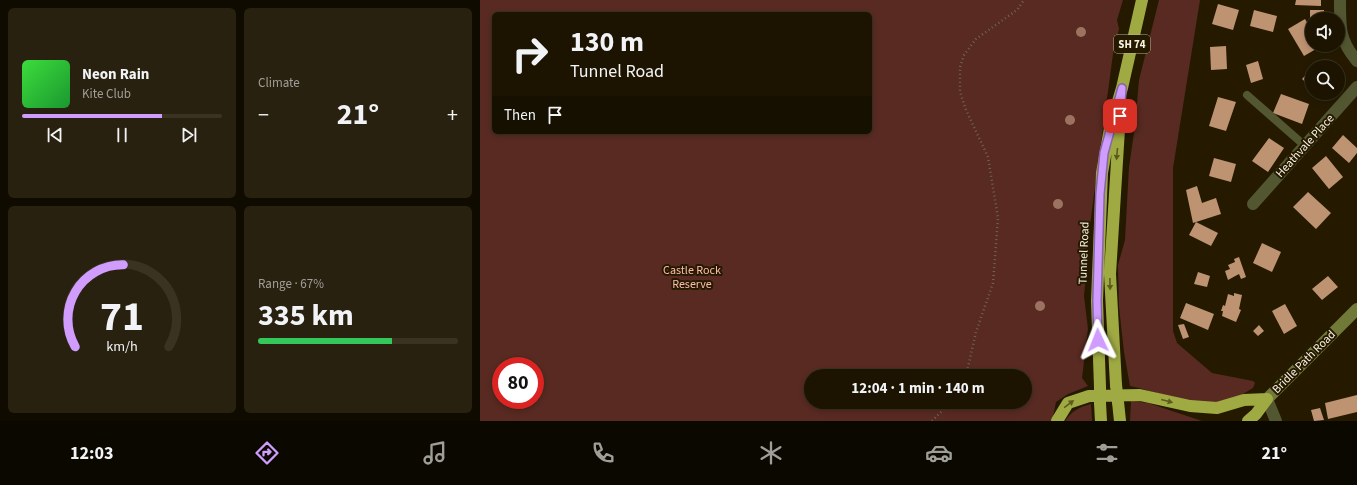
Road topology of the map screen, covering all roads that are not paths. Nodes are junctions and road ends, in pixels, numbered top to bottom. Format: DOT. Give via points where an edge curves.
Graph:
graph roads {
  1 [pos="1142,0"];
  2 [pos="1340,0"];
  3 [pos="1357,61"];
  4 [pos="1357,87"];
  5 [pos="1122,88"];
  6 [pos="1247,95"];
  7 [pos="1304,145"];
  8 [pos="1253,204"];
  9 [pos="1357,309"];
  10 [pos="1267,399"];
  11 [pos="1057,421"];
  12 [pos="1101,421"];
  13 [pos="1120,421"];
  14 [pos="1248,421"];
  15 [pos="1276,421"];
  1 -- 5 [label="highway, Tunnel Road / SH 74"];
  2 -- 3 [label="street" via="1341,35 1345,46"];
  4 -- 7 [label="street, Heathvale Place"];
  5 -- 12 [label="highway, Tunnel Road / SH 74, bridge" via="1104,153 1100,194 1097,301"];
  5 -- 13 [label="highway, Tunnel Road / SH 74, one-way, bridge" via="1110,274"];
  6 -- 7 [label="lane"];
  7 -- 8 [label="street, Heathvale Place"];
  9 -- 10 [label="street, Bridle Path Road"];
  11 -- 10 [label="highway, one-way" via="1068,403 1089,396 1140,395 1190,406 1217,408 1244,400"];
  10 -- 14 [label="highway"];
  10 -- 15 [label="street, Bridle Path Road"];
}
